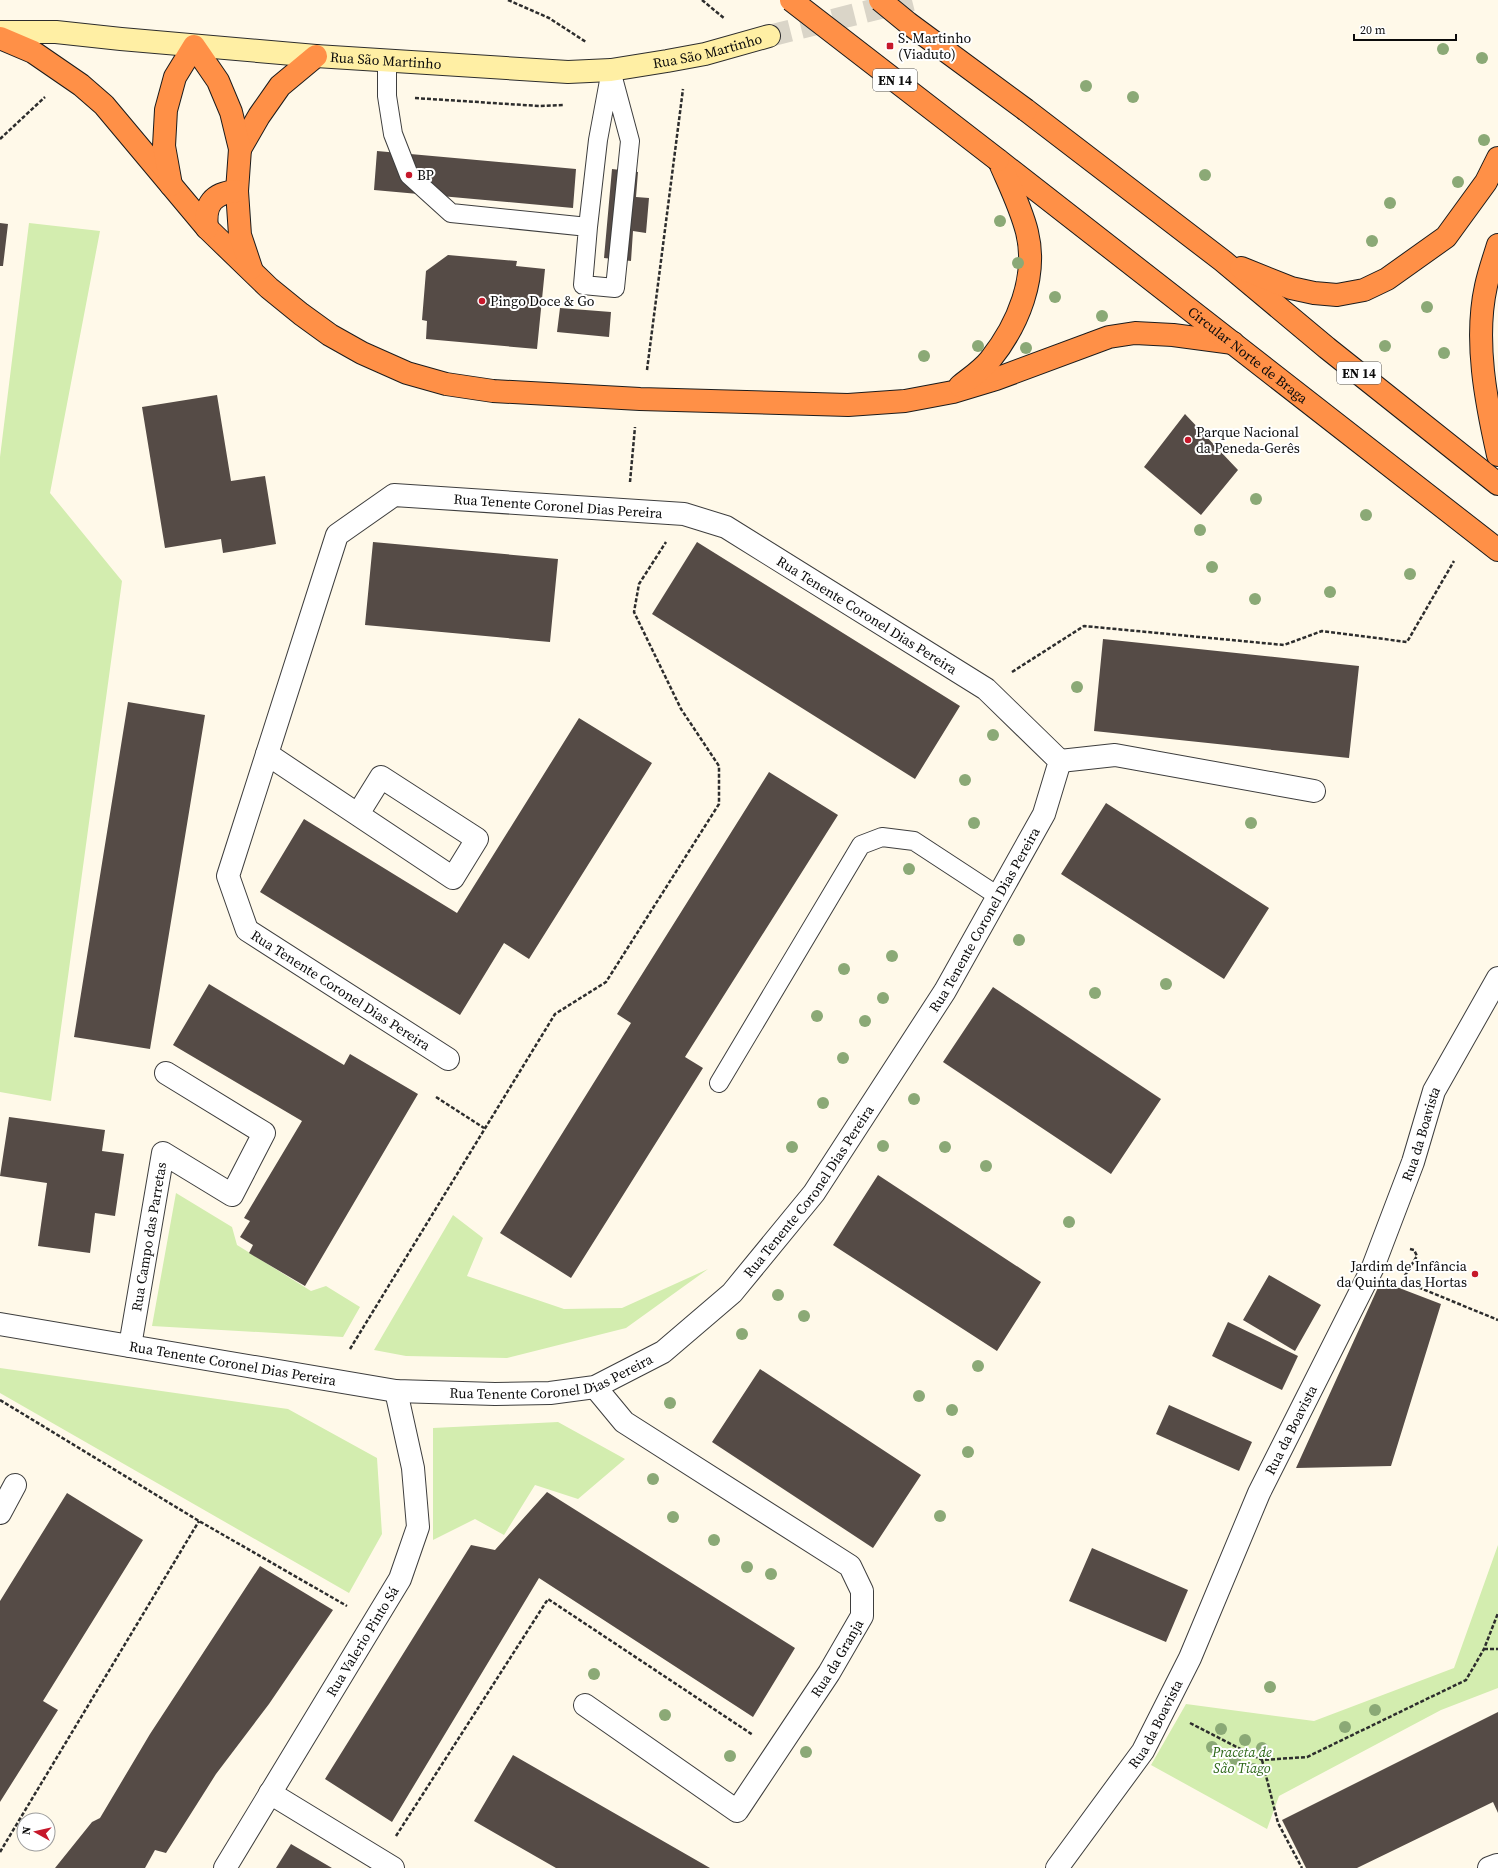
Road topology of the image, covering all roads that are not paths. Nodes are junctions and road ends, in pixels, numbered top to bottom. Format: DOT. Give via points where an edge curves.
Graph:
graph roads {
  1 [pos="791,0"];
  2 [pos="880,0"];
  3 [pos="0,32"];
  4 [pos="768,36"];
  5 [pos="0,38"];
  6 [pos="194,46"];
  7 [pos="316,56"];
  8 [pos="387,61"];
  9 [pos="611,70"];
  10 [pos="240,149"];
  11 [pos="1498,158"];
  12 [pos="998,160"];
  13 [pos="172,186"];
  14 [pos="237,192"];
  15 [pos="588,227"];
  16 [pos="207,228"];
  17 [pos="1498,245"];
  18 [pos="1223,261"];
  19 [pos="252,272"];
  20 [pos="1233,343"];
  21 [pos="953,392"];
  22 [pos="1498,455"];
  23 [pos="1498,484"];
  24 [pos="1498,550"];
  25 [pos="267,754"];
  26 [pos="1060,761"];
  27 [pos="1314,791"];
  28 [pos="358,814"];
  29 [pos="998,896"];
  30 [pos="1498,978"];
  31 [pos="448,1059"];
  32 [pos="166,1073"];
  33 [pos="719,1083"];
  34 [pos="0,1324"];
  35 [pos="130,1346"];
  36 [pos="595,1387"];
  37 [pos="396,1391"];
  38 [pos="15,1485"];
  39 [pos="0,1513"];
  40 [pos="585,1705"];
  41 [pos="270,1793"];
  42 [pos="224,1868"];
  43 [pos="393,1868"];
  44 [pos="1057,1868"];
  45 [pos="1490,1868"];
  46 [pos="1498,1868"];
  1 -- 12 [label="highway, EN 14, bridge"];
  2 -- 18 [label="highway, EN 14, bridge" via="908,24 1026,110"];
  3 -- 6 [label="main road, Rua São Martinho" via="56,32"];
  4 -- 9 [label="main road, Rua São Martinho" via="705,54"];
  5 -- 13 [label="highway" via="33,52 81,85 104,105"];
  6 -- 7 [label="main road, Rua São Martinho"];
  6 -- 10 [label="highway" via="218,81 231,112"];
  6 -- 13 [label="highway" via="175,77 166,110 164,146"];
  7 -- 8 [label="main road, Rua São Martinho"];
  7 -- 10 [label="highway" via="280,86"];
  8 -- 9 [label="main road, Rua São Martinho" via="568,72"];
  8 -- 15 [label="lane" via="387,96 394,134 409,175 450,213"];
  9 -- 15 [label="lane" via="598,140"];
  9 -- 15 [label="lane" via="630,141 615,288 583,285"];
  10 -- 14 [label="highway"];
  11 -- 18 [label="highway" via="1486,182 1446,237 1387,279 1364,290 1337,295 1314,293 1292,288"];
  12 -- 20 [label="highway, Circular Norte de Braga / EN 14"];
  12 -- 21 [label="highway" via="1019,206 1027,233 1030,259 1026,293 1012,328 989,361"];
  13 -- 16 [label="highway"];
  14 -- 16 [label="highway" via="224,192 211,202 205,214"];
  14 -- 19 [label="highway" via="240,235"];
  16 -- 19 [label="highway"];
  17 -- 22 [label="highway" via="1486,286 1482,315 1483,367 1489,415"];
  18 -- 23 [label="highway, EN 14" via="1327,348"];
  19 -- 21 [label="highway" via="300,314 330,335 407,373 446,384 493,391 640,400 848,405 904,401"];
  20 -- 21 [label="highway" via="1134,333 1109,337 996,379"];
  20 -- 24 [label="highway, Circular Norte de Braga / EN 14"];
  25 -- 26 [label="street, Rua Tenente Coronel Dias Pereira" via="337,534 394,495 684,514 726,527 986,690"];
  25 -- 28 [label="street"];
  25 -- 31 [label="street, Rua Tenente Coronel Dias Pereira" via="228,876 247,930"];
  26 -- 27 [label="street" via="1115,755"];
  26 -- 29 [label="street, Rua Tenente Coronel Dias Pereira" via="1044,814"];
  28 -- 28 [label="street" via="453,878 477,839 381,776"];
  29 -- 33 [label="lane" via="914,841 882,836 861,845"];
  29 -- 36 [label="street, Rua Tenente Coronel Dias Pereira" via="945,991 814,1194 732,1293 663,1352"];
  30 -- 44 [label="street, Rua da Boavista" via="1434,1090 1413,1162 1373,1267 1259,1493 1190,1658 1143,1751"];
  32 -- 35 [label="street, Rua Campo das Parretas" via="264,1133 232,1195 163,1153"];
  34 -- 35 [label="street, Rua Tenente Coronel Dias Pereira"];
  35 -- 37 [label="street, Rua Tenente Coronel Dias Pereira"];
  36 -- 37 [label="street, Rua Tenente Coronel Dias Pereira" via="495,1394"];
  36 -- 40 [label="street, Rua da Granja" via="624,1422 850,1566 862,1591 862,1616 829,1673 737,1811"];
  37 -- 41 [label="street, Rua Valerio Pinto Sá" via="413,1468 418,1527 400,1579"];
  38 -- 39 [label="street"];
  41 -- 42 [label="street, Rua Valerio Pinto Sá"];
  41 -- 43 [label="street"];
  45 -- 46 [label="street" via="1496,1864"];
}
